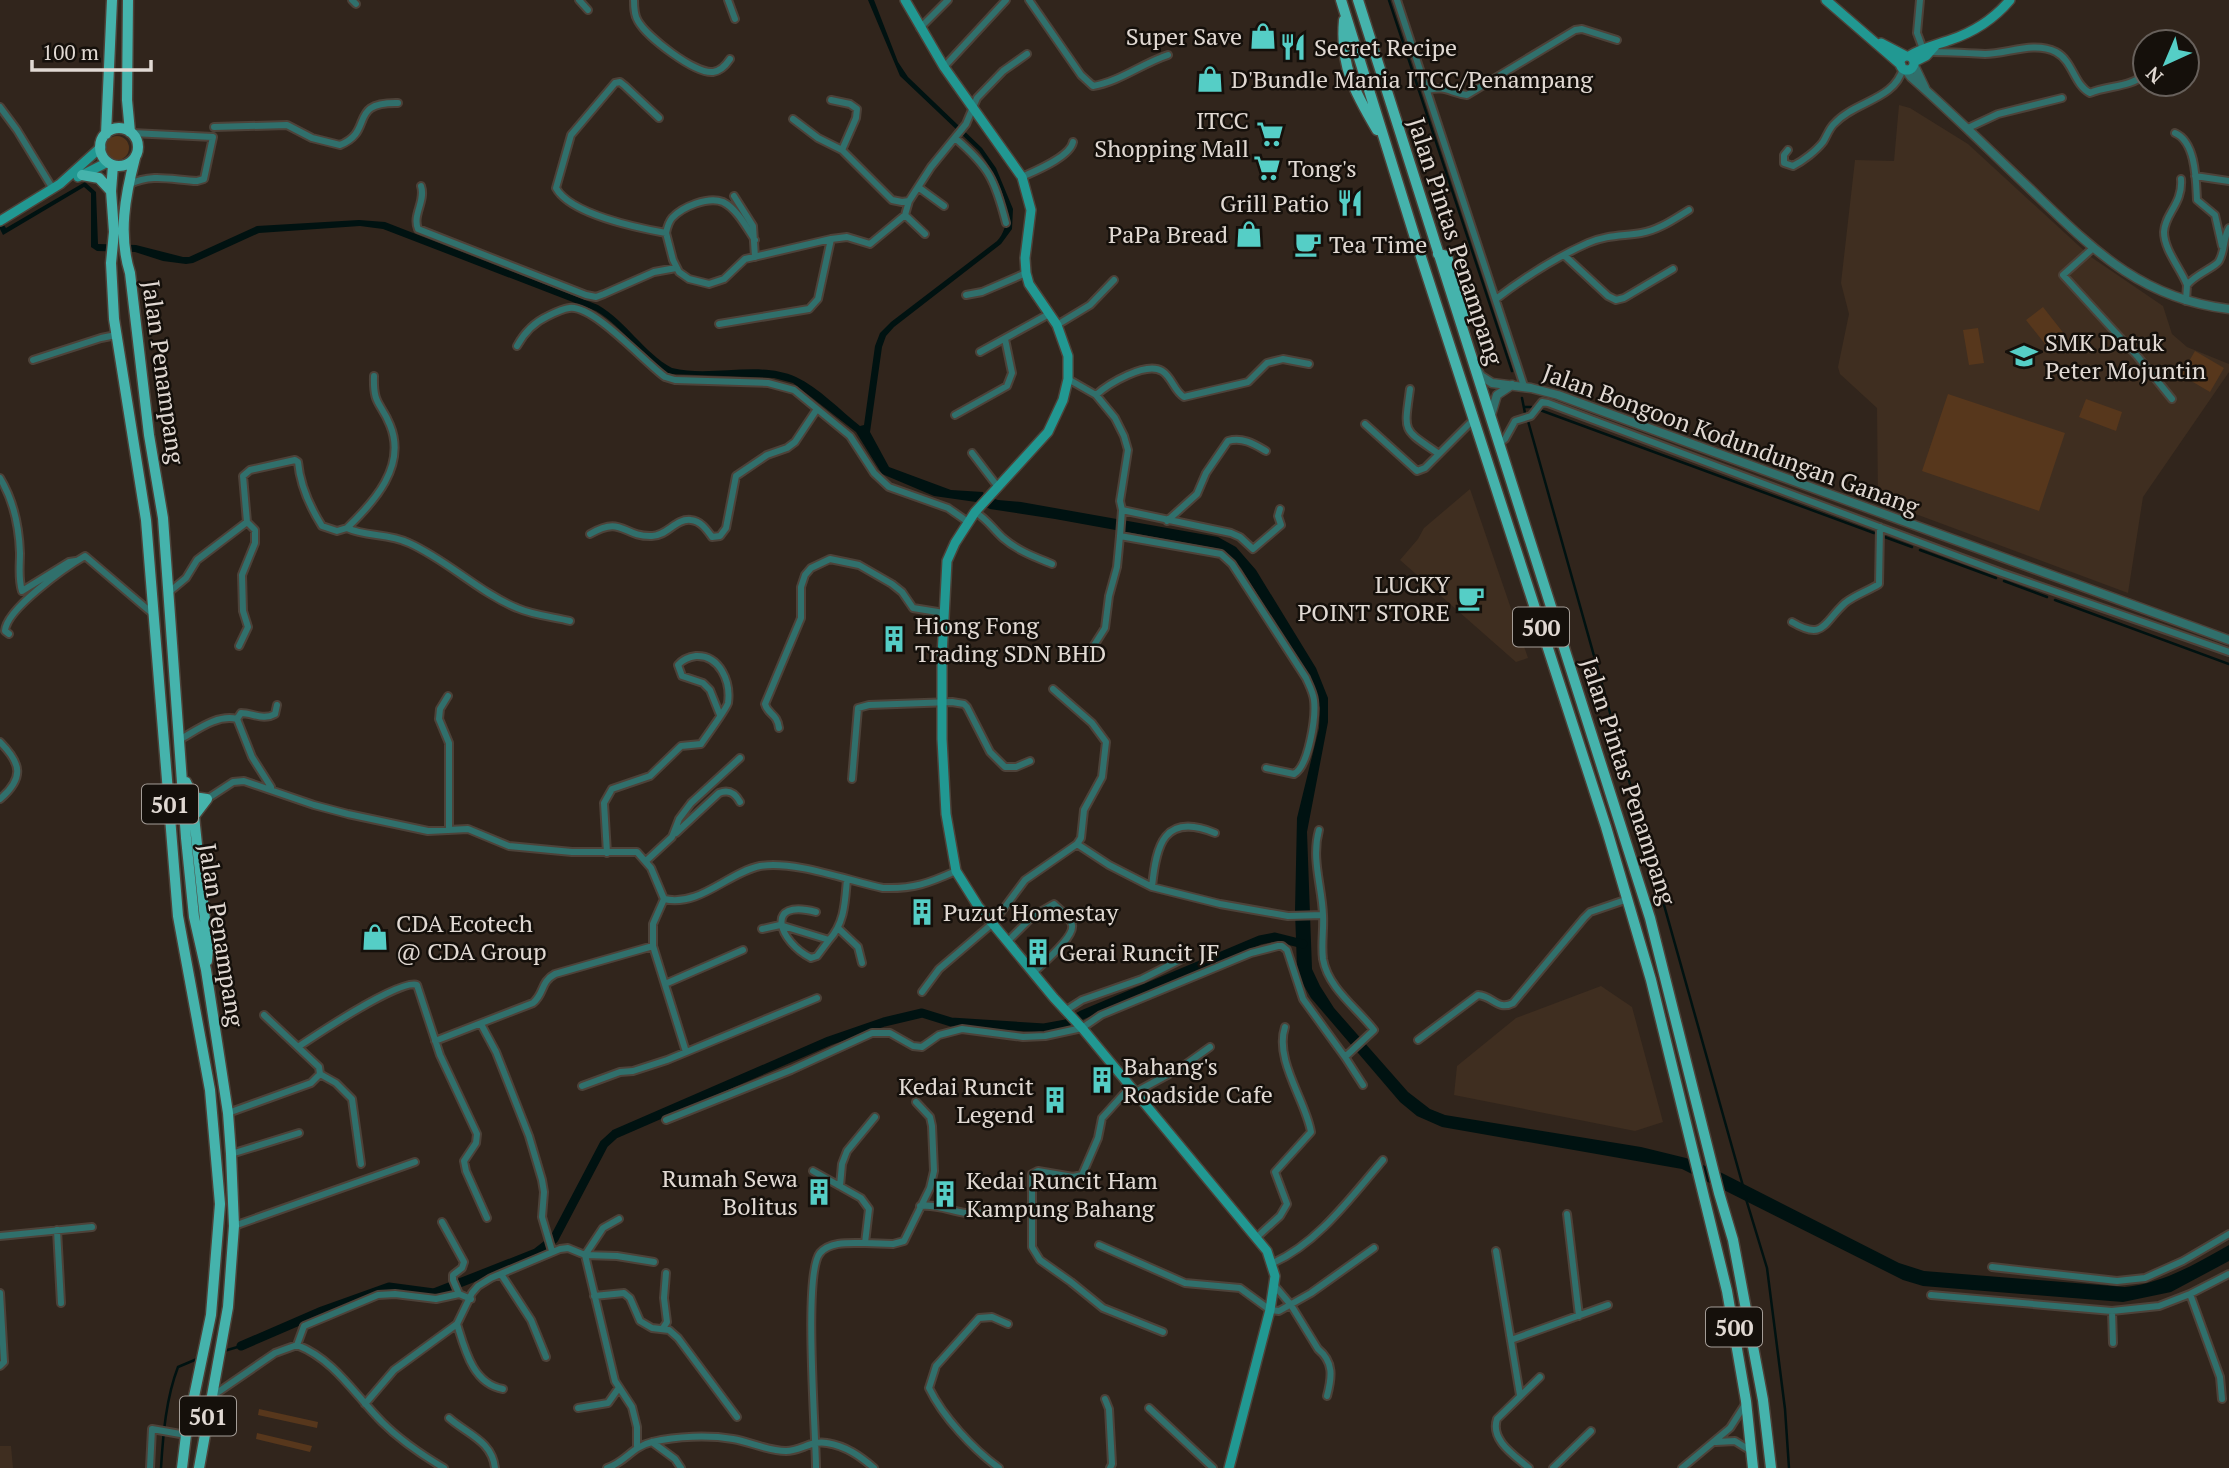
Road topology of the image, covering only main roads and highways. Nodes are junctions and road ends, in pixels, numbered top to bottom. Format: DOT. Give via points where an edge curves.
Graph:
graph roads {
  1 [pos="112,0"];
  2 [pos="128,0"];
  3 [pos="905,0"];
  4 [pos="1341,0"];
  5 [pos="1358,0"];
  6 [pos="1826,0"];
  7 [pos="2010,0"];
  8 [pos="1345,14"];
  9 [pos="1382,80"];
  10 [pos="1355,93"];
  11 [pos="1372,100"];
  12 [pos="131,133"];
  13 [pos="106,134"];
  14 [pos="1386,145"];
  15 [pos="101,147"];
  16 [pos="135,158"];
  17 [pos="110,163"];
  18 [pos="82,175"];
  19 [pos="56,187"];
  20 [pos="111,191"];
  21 [pos="0,221"];
  22 [pos="119,234"];
  23 [pos="1438,254"];
  24 [pos="1430,285"];
  25 [pos="181,771"];
  26 [pos="199,946"];
  27 [pos="188,968"];
  28 [pos="206,970"];
  29 [pos="1768,1444"];
  30 [pos="182,1468"];
  31 [pos="199,1468"];
  32 [pos="1229,1468"];
  33 [pos="1753,1468"];
  34 [pos="1765,1468"];
  35 [pos="1771,1468"];
  1 -- 13 [label="main road"];
  2 -- 12 [label="main road"];
  3 -- 32 [label="main road" via="944,67 1021,177 1031,210 1026,273 1057,325 1068,356 1068,379 1048,432 978,509 947,561 942,702 946,814 956,871 1007,941 1258,1237 1273,1262 1270,1310"];
  4 -- 8 [label="main road, Jalan Pintas Penampang / 500"];
  5 -- 9 [label="main road, Jalan Pintas Penampang / 500"];
  6 -- 7 [label="main road" via="1907,63 1975,30"];
  8 -- 10 [label="main road, 500" via="1342,43"];
  8 -- 11 [label="main road, Jalan Pintas Penampang / 500"];
  9 -- 11 [label="main road" via="1379,94"];
  9 -- 23 [label="main road, Jalan Pintas Penampang / 500"];
  10 -- 11 [label="main road"];
  10 -- 14 [label="main road"];
  11 -- 14 [label="main road, Jalan Pintas Penampang / 500"];
  12 -- 13 [label="main road" via="117,128"];
  12 -- 16 [label="main road" via="138,145"];
  13 -- 15 [label="main road"];
  14 -- 24 [label="main road, Jalan Pintas Penampang / 500"];
  15 -- 17 [label="main road"];
  15 -- 19 [label="main road"];
  16 -- 17 [label="main road" via="125,165"];
  16 -- 22 [label="main road, Jalan Penampang / 501"];
  17 -- 18 [label="main road"];
  17 -- 20 [label="main road, Jalan Penampang / 501"];
  18 -- 19 [label="main road"];
  18 -- 20 [label="main road" via="95,176"];
  19 -- 21 [label="main road"];
  20 -- 22 [label="main road, Jalan Penampang / 501"];
  22 -- 25 [label="main road, Jalan Penampang / 501" via="130,274 163,518"];
  22 -- 27 [label="main road, Jalan Penampang / 501" via="111,255 116,335 146,520 177,905"];
  23 -- 24 [label="main road" via="1432,259"];
  23 -- 29 [label="main road, Jalan Pintas Penampang / 500" via="1650,918 1729,1227"];
  24 -- 33 [label="main road, Jalan Pintas Penampang / 500" via="1651,980 1727,1291"];
  25 -- 26 [label="main road, Jalan Penampang / 501"];
  25 -- 28 [label="main road" via="193,797 207,799 194,816 208,948"];
  26 -- 27 [label="main road" via="188,951"];
  26 -- 28 [label="main road, Jalan Penampang / 501"];
  27 -- 30 [label="main road, Jalan Penampang / 501" via="210,1090 220,1204 211,1315"];
  28 -- 31 [label="main road, Jalan Penampang / 501" via="228,1113 234,1226 218,1385 211,1397"];
  29 -- 34 [label="main road"];
  29 -- 35 [label="main road, Jalan Pintas Penampang / 500"];
}
